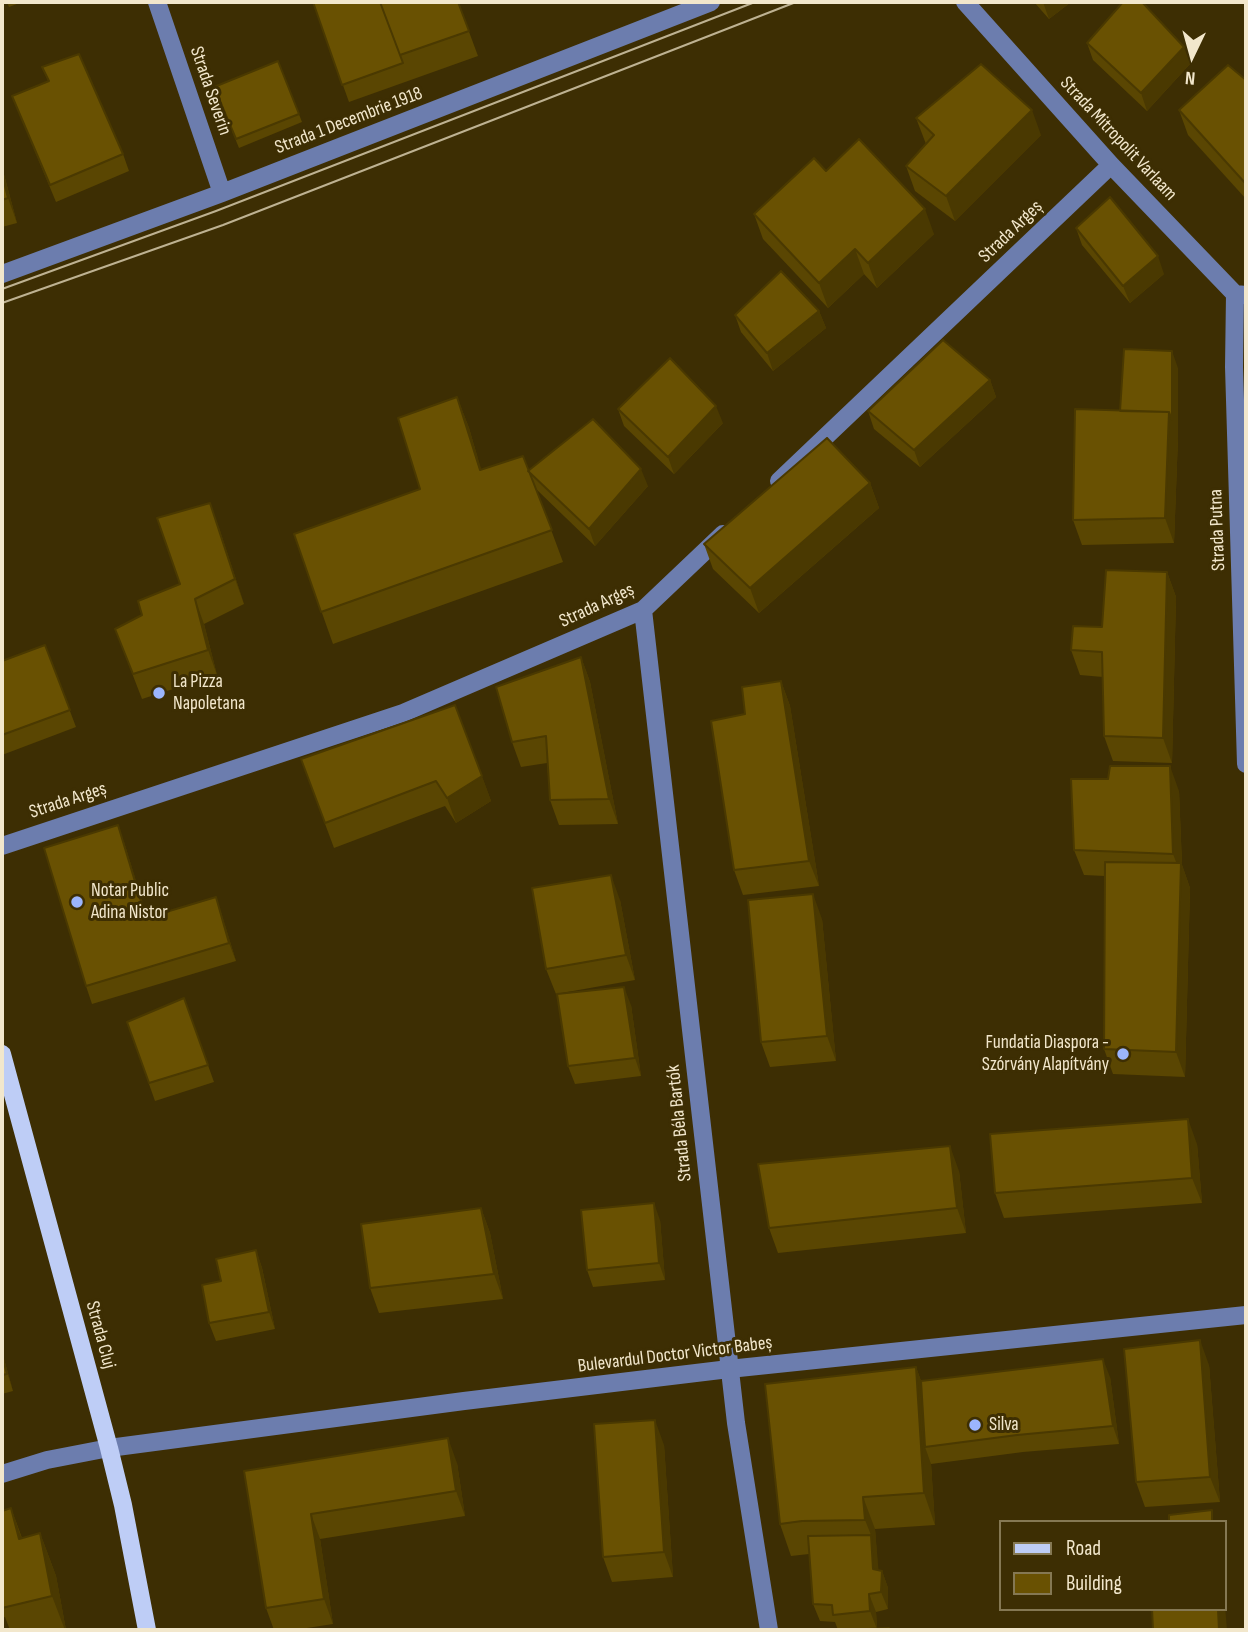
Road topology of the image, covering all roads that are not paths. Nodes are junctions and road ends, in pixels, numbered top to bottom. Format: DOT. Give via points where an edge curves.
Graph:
graph roads {
  1 [pos="157,2"];
  2 [pos="711,2"];
  3 [pos="965,2"];
  4 [pos="1111,165"];
  5 [pos="222,193"];
  6 [pos="2,274"];
  7 [pos="1241,295"];
  8 [pos="763,496"];
  9 [pos="733,525"];
  10 [pos="643,610"];
  11 [pos="1246,764"];
  12 [pos="2,846"];
  13 [pos="2,1054"];
  14 [pos="1246,1315"];
  15 [pos="729,1369"];
  16 [pos="109,1448"];
  17 [pos="2,1474"];
  18 [pos="147,1630"];
  19 [pos="769,1630"];
  1 -- 5 [label="street, Strada Severin"];
  2 -- 5 [label="street, Strada 1 Decembrie 1918"];
  3 -- 4 [label="street, Strada Mitropolit Varlaam"];
  4 -- 7 [label="street, Strada Mitropolit Varlaam"];
  4 -- 8 [label="street, Strada Argeș"];
  5 -- 6 [label="street, Strada 1 Decembrie 1918"];
  7 -- 11 [label="street, Strada Putna" via="1234,367"];
  9 -- 10 [label="street, Strada Argeș"];
  10 -- 12 [label="street, Strada Argeș" via="403,713"];
  10 -- 15 [label="street, Strada Béla Bartók"];
  13 -- 16 [label="main road, Strada Cluj"];
  14 -- 15 [label="street, Bulevardul Doctor Victor Babeș"];
  15 -- 16 [label="street, Bulevardul Doctor Victor Babeș"];
  15 -- 19 [label="street, Strada Béla Bartók"];
  16 -- 17 [label="street, Bulevardul Doctor Victor Babeș"];
  16 -- 18 [label="main road, Strada Cluj"];
}
